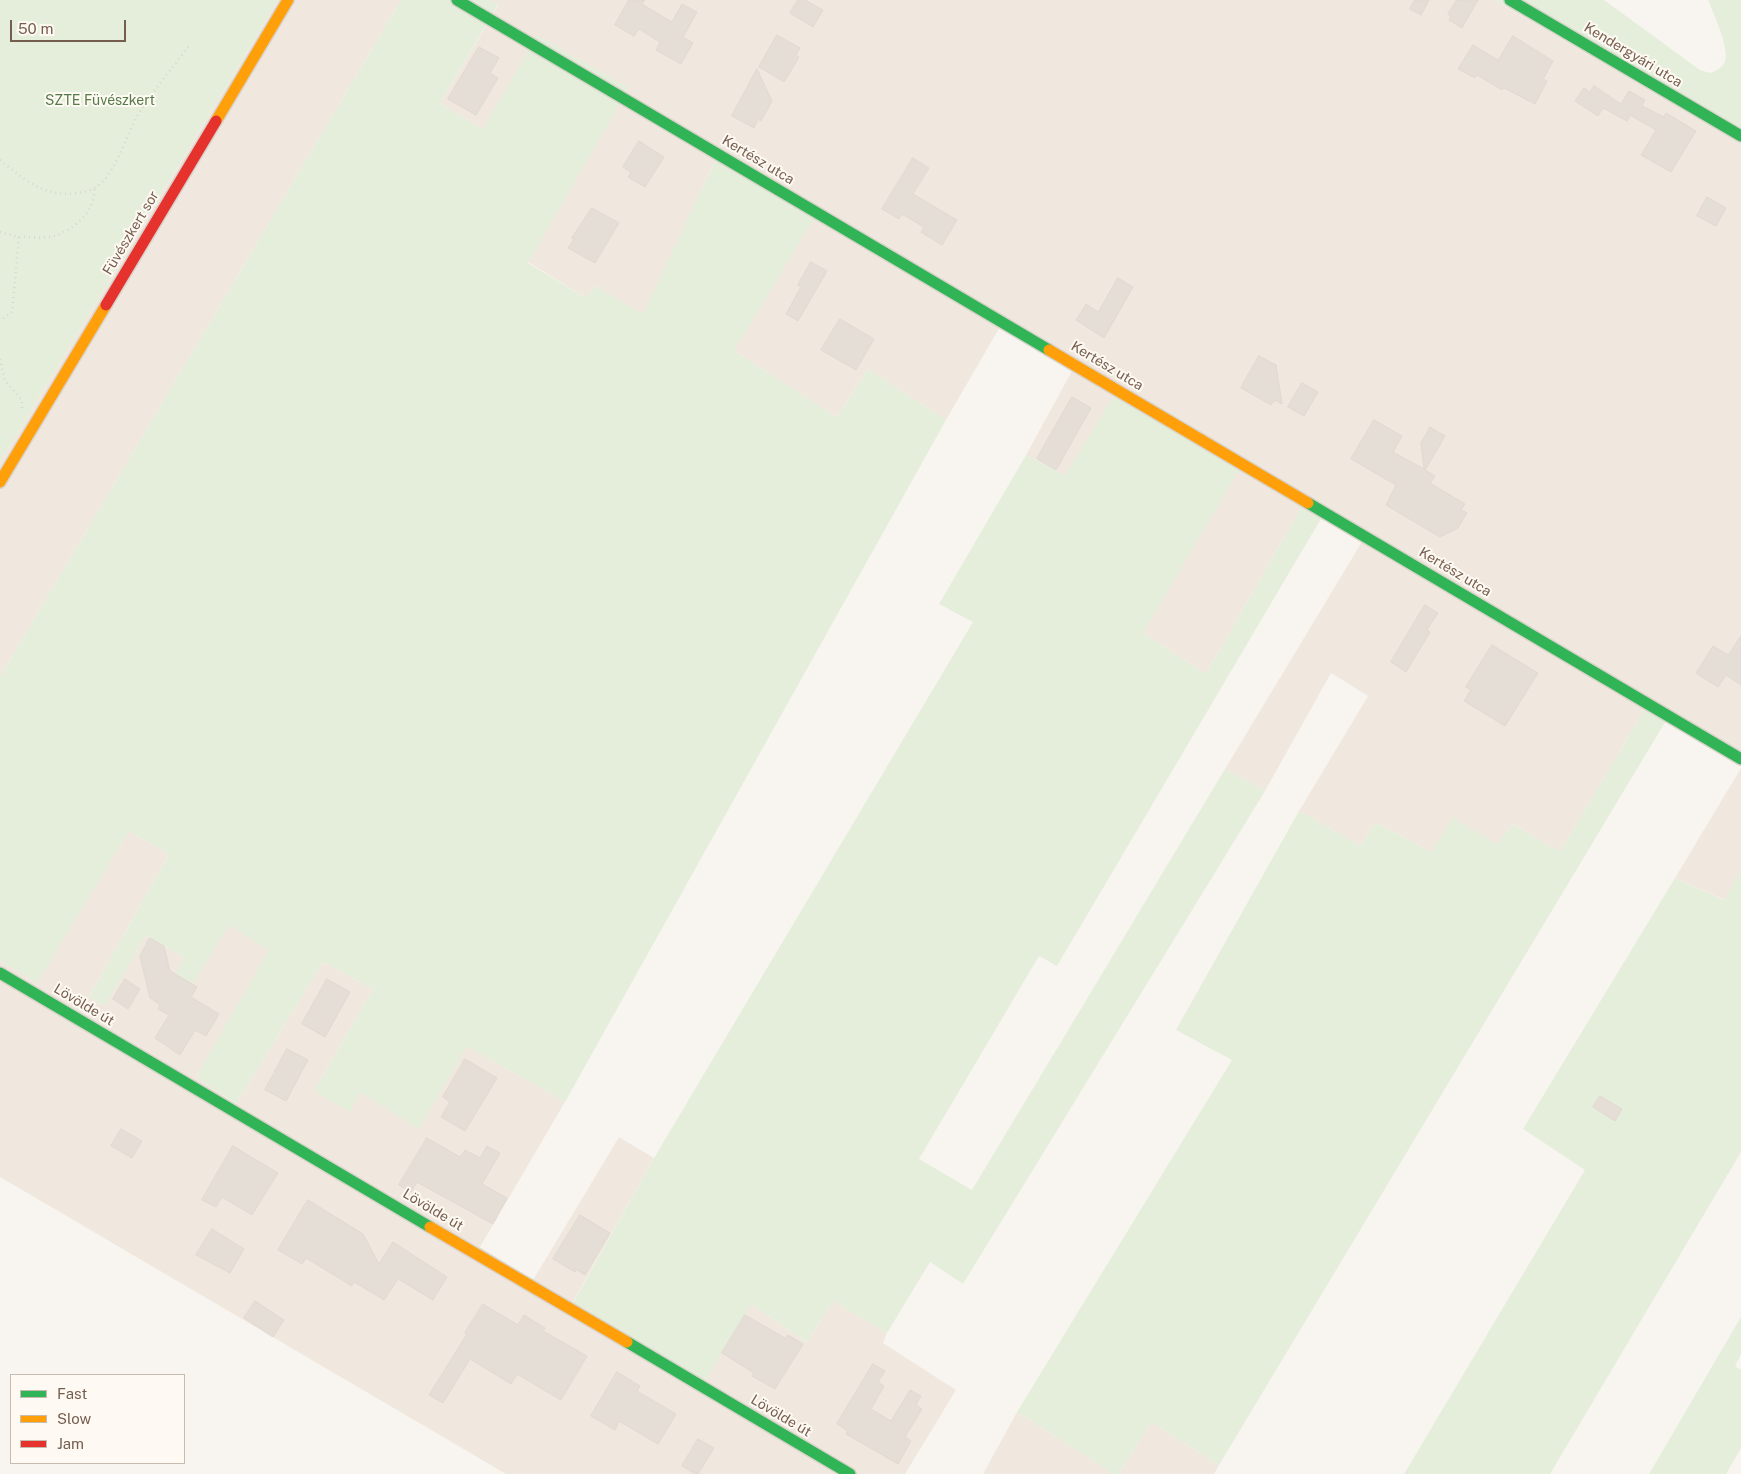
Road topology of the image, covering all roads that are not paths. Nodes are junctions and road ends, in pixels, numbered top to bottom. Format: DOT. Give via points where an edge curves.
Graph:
graph roads {
  1 [pos="288,0"];
  2 [pos="457,0"];
  3 [pos="1510,0"];
  4 [pos="1741,136"];
  5 [pos="0,482"];
  6 [pos="1741,759"];
  7 [pos="0,973"];
  8 [pos="850,1474"];
  1 -- 5 [label="street, Füvészkert sor"];
  2 -- 6 [label="street, Kertész utca"];
  3 -- 4 [label="street, Kendergyári utca"];
  7 -- 8 [label="street, Lövölde út"];
}
